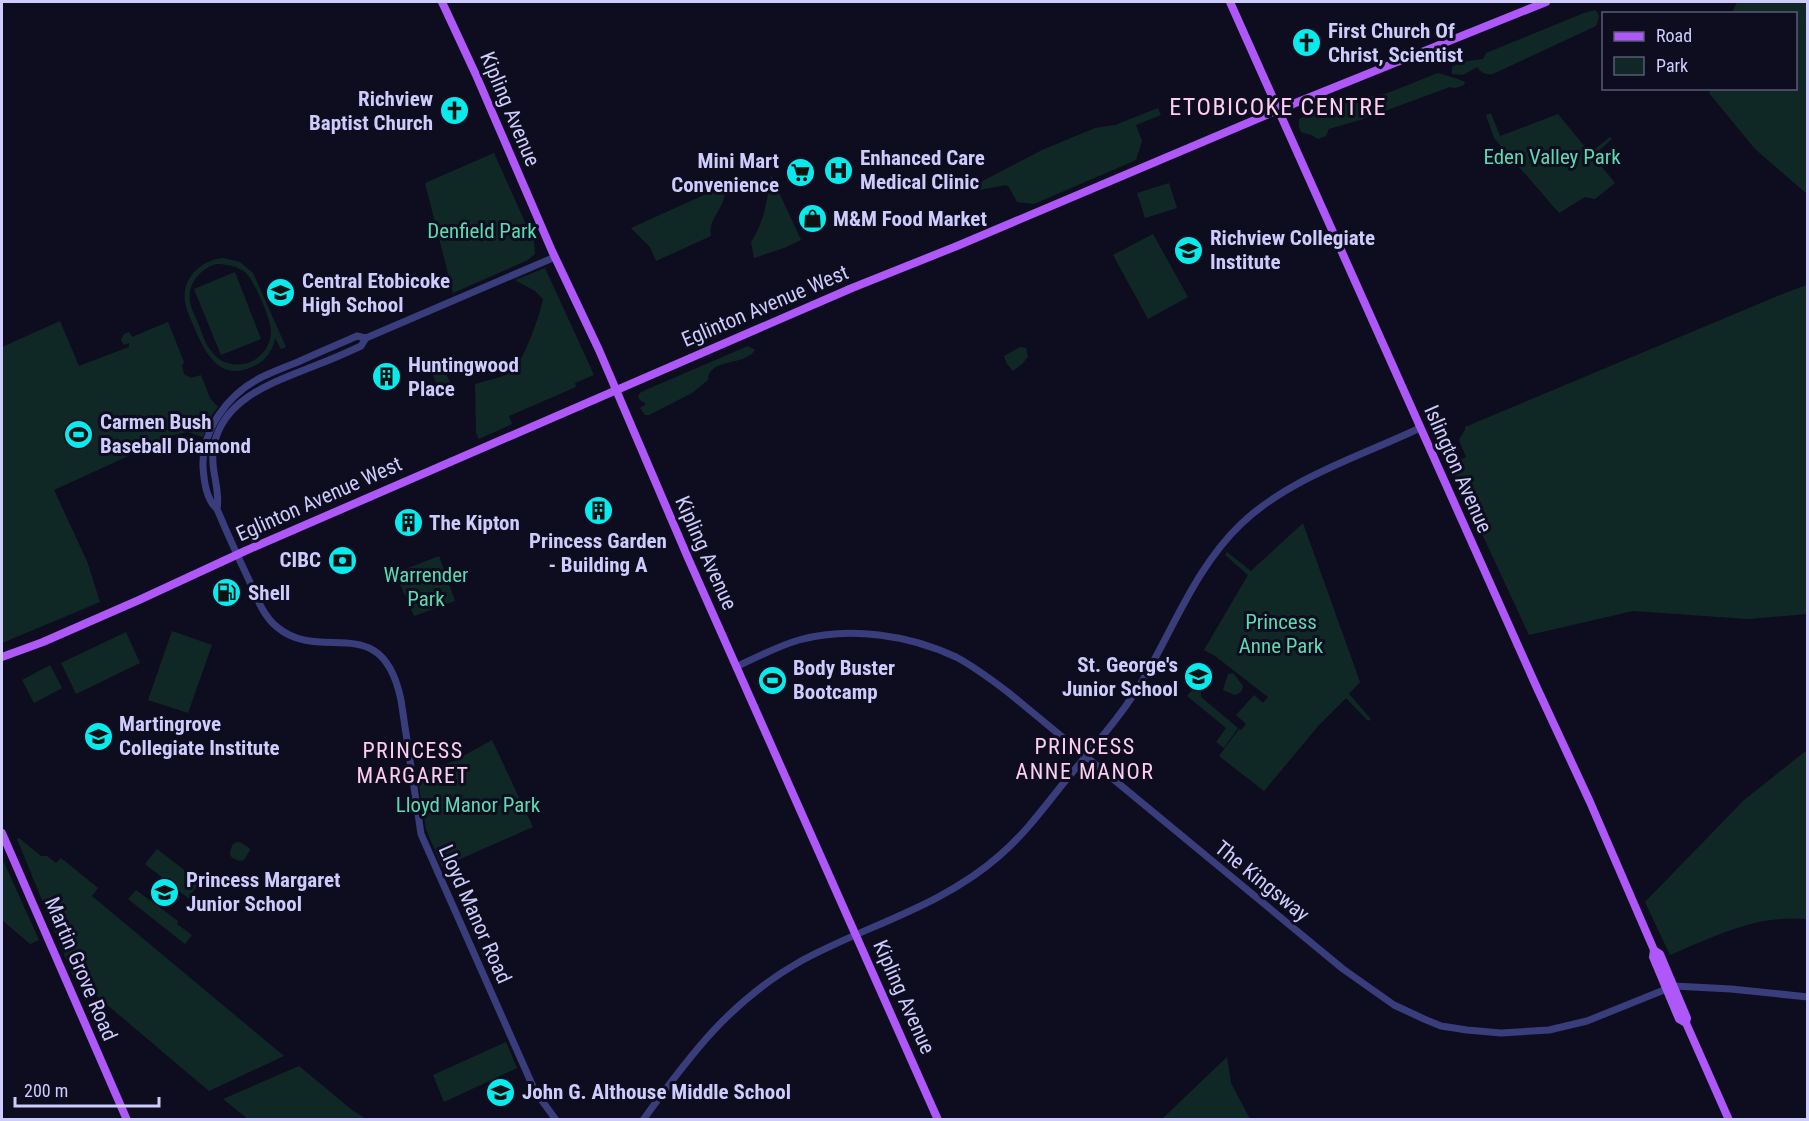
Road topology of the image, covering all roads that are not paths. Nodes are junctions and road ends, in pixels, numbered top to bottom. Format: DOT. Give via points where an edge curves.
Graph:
graph roads {
  1 [pos="442,2"];
  2 [pos="1230,2"];
  3 [pos="1546,2"];
  4 [pos="1278,110"];
  5 [pos="555,257"];
  6 [pos="615,390"];
  7 [pos="222,418"];
  8 [pos="1420,428"];
  9 [pos="206,443"];
  10 [pos="214,445"];
  11 [pos="217,509"];
  12 [pos="237,555"];
  13 [pos="2,657"];
  14 [pos="736,667"];
  15 [pos="1086,756"];
  16 [pos="2,833"];
  17 [pos="856,935"];
  18 [pos="1670,987"];
  19 [pos="1808,997"];
  20 [pos="127,1119"];
  21 [pos="556,1119"];
  22 [pos="643,1119"];
  23 [pos="938,1119"];
  24 [pos="1729,1119"];
  1 -- 5 [label="main road, Kipling Avenue"];
  2 -- 4 [label="main road, Islington Avenue"];
  3 -- 4 [label="main road, Eglinton Avenue West"];
  4 -- 6 [label="main road, Eglinton Avenue West"];
  4 -- 8 [label="main road, Islington Avenue"];
  5 -- 6 [label="main road, Kipling Avenue"];
  5 -- 7 [label="street" via="366,338 361,346 251,388"];
  6 -- 12 [label="main road, Eglinton Avenue West"];
  6 -- 14 [label="main road, Kipling Avenue"];
  7 -- 9 [label="street" via="212,426"];
  7 -- 10 [label="street"];
  8 -- 15 [label="street" via="1292,486 1241,524 1218,547 1136,692"];
  8 -- 18 [label="main road, Islington Avenue" via="1654,950 1660,954"];
  9 -- 10 [label="street"];
  9 -- 11 [label="street, Lloyd Manor Road" via="204,478 211,504"];
  10 -- 11 [label="street"];
  11 -- 12 [label="street, Lloyd Manor Road"];
  12 -- 13 [label="main road, Eglinton Avenue West"];
  12 -- 21 [label="street, Lloyd Manor Road" via="266,614 279,630 303,641 359,645 376,653 390,669 401,700 421,834 535,1091"];
  14 -- 15 [label="street, The Kingsway" via="816,636 856,633 914,642 974,668"];
  14 -- 17 [label="main road, Kipling Avenue"];
  15 -- 17 [label="street" via="1027,827 990,864 937,899"];
  15 -- 18 [label="street, The Kingsway" via="1343,969 1394,1005 1441,1026 1501,1033 1561,1028"];
  16 -- 20 [label="main road, Martin Grove Road"];
  17 -- 22 [label="street" via="787,970 729,1013 691,1055"];
  17 -- 23 [label="main road, Kipling Avenue"];
  18 -- 19 [label="street, The Kingsway"];
  18 -- 24 [label="main road, Islington Avenue"];
}
